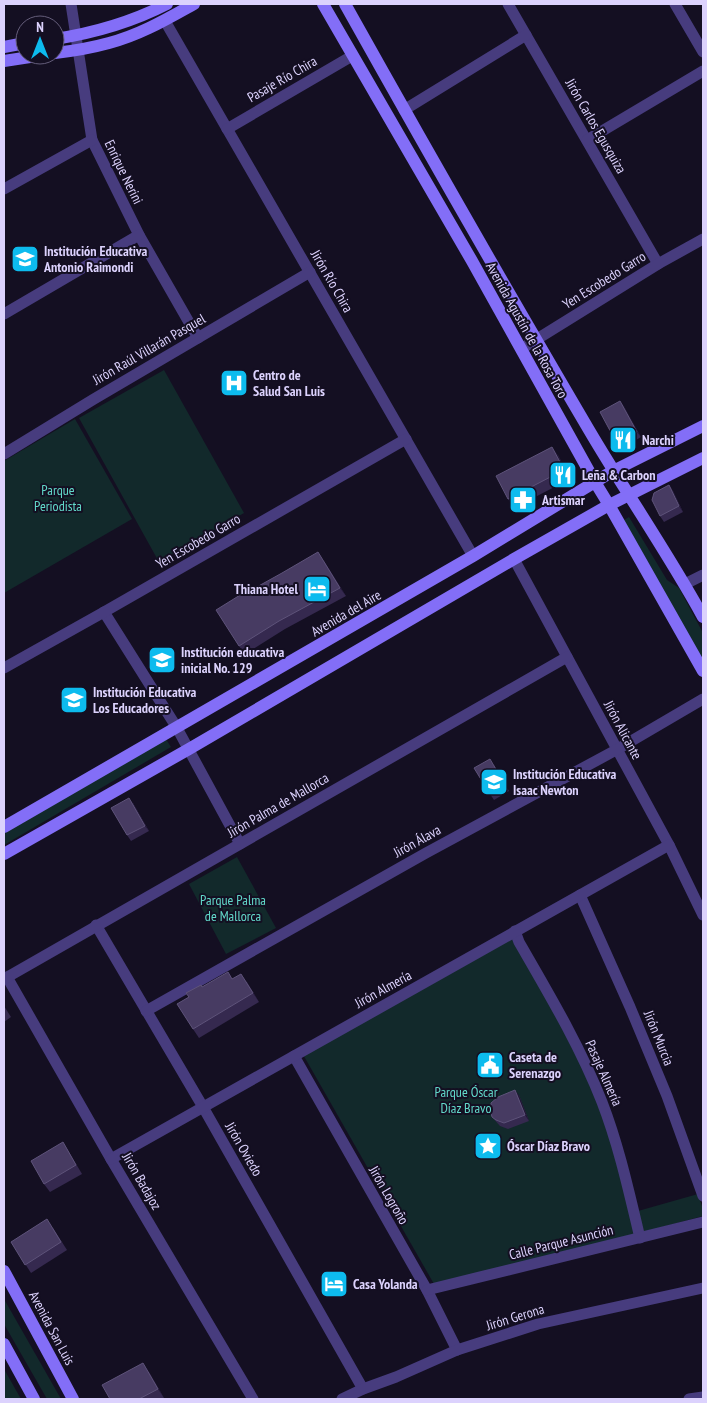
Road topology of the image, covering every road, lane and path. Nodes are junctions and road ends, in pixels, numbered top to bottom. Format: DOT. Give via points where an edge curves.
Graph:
graph roads {
  1 [pos="71,4"];
  2 [pos="167,4"];
  3 [pos="194,4"];
  4 [pos="323,4"];
  5 [pos="345,4"];
  6 [pos="508,4"];
  7 [pos="675,4"];
  8 [pos="165,20"];
  9 [pos="526,35"];
  10 [pos="77,36"];
  11 [pos="65,38"];
  12 [pos="78,50"];
  13 [pos="65,52"];
  14 [pos="703,52"];
  15 [pos="352,56"];
  16 [pos="703,71"];
  17 [pos="404,110"];
  18 [pos="227,129"];
  19 [pos="92,140"];
  20 [pos="587,140"];
  21 [pos="4,189"];
  22 [pos="139,236"];
  23 [pos="703,239"];
  24 [pos="658,264"];
  25 [pos="310,272"];
  26 [pos="4,314"];
  27 [pos="198,338"];
  28 [pos="535,339"];
  29 [pos="521,349"];
  30 [pos="703,426"];
  31 [pos="406,439"];
  32 [pos="4,454"];
  33 [pos="703,458"];
  34 [pos="613,471"];
  35 [pos="595,482"];
  36 [pos="628,495"];
  37 [pos="609,505"];
  38 [pos="474,556"];
  39 [pos="514,559"];
  40 [pos="703,575"];
  41 [pos="685,584"];
  42 [pos="104,612"];
  43 [pos="703,617"];
  44 [pos="567,657"];
  45 [pos="4,668"];
  46 [pos="703,671"];
  47 [pos="703,699"];
  48 [pos="177,728"];
  49 [pos="189,749"];
  50 [pos="616,750"];
  51 [pos="4,828"];
  52 [pos="240,844"];
  53 [pos="669,845"];
  54 [pos="4,854"];
  55 [pos="580,895"];
  56 [pos="703,915"];
  57 [pos="96,925"];
  58 [pos="515,931"];
  59 [pos="5,978"];
  60 [pos="146,1011"];
  61 [pos="294,1056"];
  62 [pos="203,1107"];
  63 [pos="111,1159"];
  64 [pos="703,1196"];
  65 [pos="703,1222"];
  66 [pos="640,1238"];
  67 [pos="4,1271"];
  68 [pos="703,1288"];
  69 [pos="427,1290"];
  70 [pos="4,1344"];
  71 [pos="457,1350"];
  72 [pos="363,1389"];
  73 [pos="703,1397"];
  74 [pos="34,1399"];
  75 [pos="74,1399"];
  76 [pos="252,1399"];
  77 [pos="342,1399"];
  78 [pos="690,1399"];
  1 -- 10 [label="street, Enrique Nerini"];
  2 -- 10 [label="main road" via="118,25"];
  3 -- 8 [label="main road"];
  4 -- 15 [label="main road, Avenida Agustín de la Rosa Toro"];
  5 -- 17 [label="main road, Avenida Agustín de la Rosa Toro"];
  6 -- 9 [label="street, Jirón Carlos Egusquiza"];
  7 -- 14 [label="street"];
  8 -- 12 [label="main road" via="126,38"];
  8 -- 18 [label="street, Jirón Río Chira"];
  9 -- 17 [label="street"];
  9 -- 20 [label="street, Jirón Carlos Egusquiza"];
  10 -- 11 [label="main road"];
  10 -- 12 [label="street, Enrique Nerini"];
  12 -- 13 [label="main road"];
  12 -- 19 [label="street, Enrique Nerini"];
  15 -- 18 [label="street, Pasaje Río Chira"];
  15 -- 29 [label="main road, Avenida Agustín de la Rosa Toro"];
  16 -- 20 [label="street"];
  17 -- 28 [label="main road, Avenida Agustín de la Rosa Toro"];
  18 -- 25 [label="street, Jirón Río Chira"];
  19 -- 21 [label="street"];
  19 -- 22 [label="street, Enrique Nerini"];
  20 -- 24 [label="street, Jirón Carlos Egusquiza"];
  22 -- 26 [label="street"];
  22 -- 27 [label="street, Enrique Nerini"];
  23 -- 24 [label="street, Yen Escobedo Garro"];
  24 -- 28 [label="street, Yen Escobedo Garro"];
  25 -- 27 [label="street, Jirón Raúl Villarán Pasquel"];
  25 -- 31 [label="street, Jirón Río Chira"];
  27 -- 32 [label="street, Jirón Raúl Villarán Pasquel"];
  28 -- 29 [label="street, Yen Escobedo Garro"];
  28 -- 34 [label="main road, Avenida Agustín de la Rosa Toro"];
  29 -- 35 [label="main road, Avenida Agustín de la Rosa Toro"];
  30 -- 34 [label="main road, Avenida del Aire"];
  31 -- 38 [label="street, Jirón Río Chira"];
  31 -- 42 [label="street, Yen Escobedo Garro"];
  33 -- 36 [label="main road"];
  34 -- 35 [label="main road, Avenida del Aire"];
  34 -- 36 [label="main road, Avenida Agustín de la Rosa Toro"];
  35 -- 37 [label="main road, Avenida Agustín de la Rosa Toro"];
  35 -- 38 [label="main road, Avenida del Aire"];
  36 -- 37 [label="main road"];
  36 -- 41 [label="main road, Avenida Agustín de la Rosa Toro"];
  37 -- 39 [label="main road"];
  37 -- 46 [label="main road, Avenida Agustín de la Rosa Toro"];
  38 -- 48 [label="main road, Avenida del Aire"];
  39 -- 44 [label="street, Jirón Alicante"];
  39 -- 49 [label="main road"];
  40 -- 41 [label="street"];
  41 -- 43 [label="main road, Avenida Agustín de la Rosa Toro"];
  42 -- 45 [label="street, Yen Escobedo Garro"];
  42 -- 48 [label="street"];
  44 -- 50 [label="street, Jirón Alicante"];
  44 -- 52 [label="street, Jirón Palma de Mallorca"];
  47 -- 50 [label="street, Jirón Álava"];
  48 -- 49 [label="street"];
  48 -- 51 [label="main road, Avenida del Aire"];
  49 -- 52 [label="street"];
  49 -- 54 [label="main road"];
  50 -- 53 [label="street, Jirón Alicante"];
  50 -- 60 [label="street, Jirón Álava"];
  52 -- 57 [label="street, Jirón Palma de Mallorca"];
  53 -- 55 [label="street, Jirón Almería"];
  53 -- 56 [label="street, Jirón Alicante"];
  55 -- 58 [label="street, Jirón Almería"];
  55 -- 64 [label="street, Jirón Murcia" via="667,1096"];
  57 -- 59 [label="street, Jirón Palma de Mallorca"];
  57 -- 60 [label="street, Jirón Oviedo"];
  58 -- 61 [label="street, Jirón Almería"];
  58 -- 66 [label="street, Pasaje Almería" via="602,1102 619,1151"];
  59 -- 63 [label="street, Jirón Badajoz"];
  60 -- 62 [label="street, Jirón Oviedo"];
  61 -- 62 [label="street, Jirón Almería"];
  61 -- 69 [label="street, Jirón Logroño"];
  62 -- 63 [label="street, Jirón Almería"];
  62 -- 72 [label="street, Jirón Oviedo"];
  63 -- 76 [label="street, Jirón Badajoz"];
  65 -- 66 [label="street, Calle Parque Asunción"];
  66 -- 69 [label="street, Calle Parque Asunción"];
  67 -- 75 [label="main road, Avenida San Luis"];
  68 -- 71 [label="street, Jirón Gerona" via="538,1324"];
  69 -- 71 [label="street, Jirón Logroño"];
  70 -- 74 [label="main road"];
  71 -- 72 [label="street, Jirón Gerona"];
  72 -- 77 [label="street, Jirón Gerona"];
  73 -- 78 [label="street"];
}
